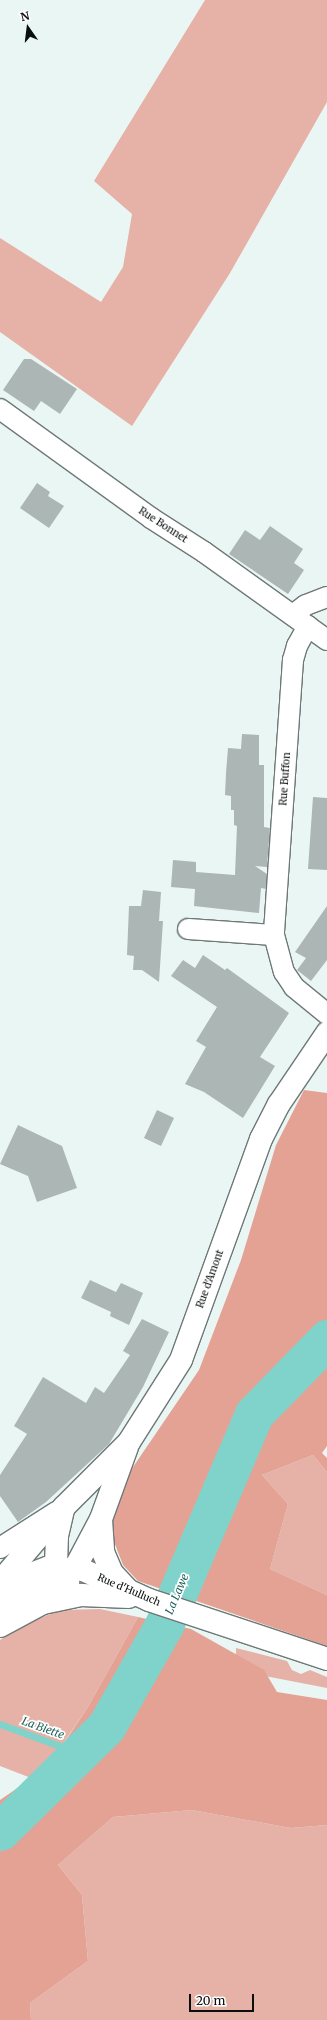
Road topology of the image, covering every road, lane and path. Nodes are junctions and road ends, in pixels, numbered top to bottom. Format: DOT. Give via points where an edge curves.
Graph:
graph roads {
  1 [pos="0,409"];
  2 [pos="327,598"];
  3 [pos="301,620"];
  4 [pos="327,640"];
  5 [pos="188,929"];
  6 [pos="274,935"];
  7 [pos="327,1014"];
  8 [pos="327,1033"];
  9 [pos="128,1442"];
  10 [pos="64,1507"];
  11 [pos="101,1519"];
  12 [pos="0,1548"];
  13 [pos="65,1573"];
  14 [pos="0,1582"];
  15 [pos="0,1589"];
  16 [pos="128,1590"];
  17 [pos="81,1595"];
  18 [pos="148,1600"];
  19 [pos="0,1610"];
  20 [pos="0,1626"];
  21 [pos="327,1659"];
  1 -- 3 [label="street, Rue Bonnet" via="151,518"];
  2 -- 3 [label="street" via="306,605"];
  3 -- 4 [label="street, Rue Bonnet"];
  3 -- 6 [label="street, Rue Buffon" via="293,660"];
  5 -- 6 [label="street"];
  6 -- 7 [label="street, Rue Buffon" via="284,972 294,987"];
  8 -- 9 [label="street, Rue d'Amont" via="279,1104 261,1140 181,1360"];
  9 -- 10 [label="street, Rue d'Amont"];
  9 -- 11 [label="street"];
  10 -- 12 [label="street"];
  10 -- 13 [label="street" via="57,1536"];
  10 -- 14 [label="street, Rue d'Amont"];
  11 -- 13 [label="street"];
  11 -- 16 [label="street" via="103,1552 112,1573"];
  13 -- 15 [label="street, Rue d'Hulluch" via="47,1568 10,1582"];
  13 -- 16 [label="street, Rue d'Hulluch" via="83,1570"];
  13 -- 17 [label="street"];
  13 -- 19 [label="street"];
  16 -- 18 [label="street, Rue d'Hulluch"];
  17 -- 18 [label="street" via="112,1595"];
  17 -- 20 [label="street" via="43,1603"];
  18 -- 21 [label="street, Rue d'Hulluch"];
}
